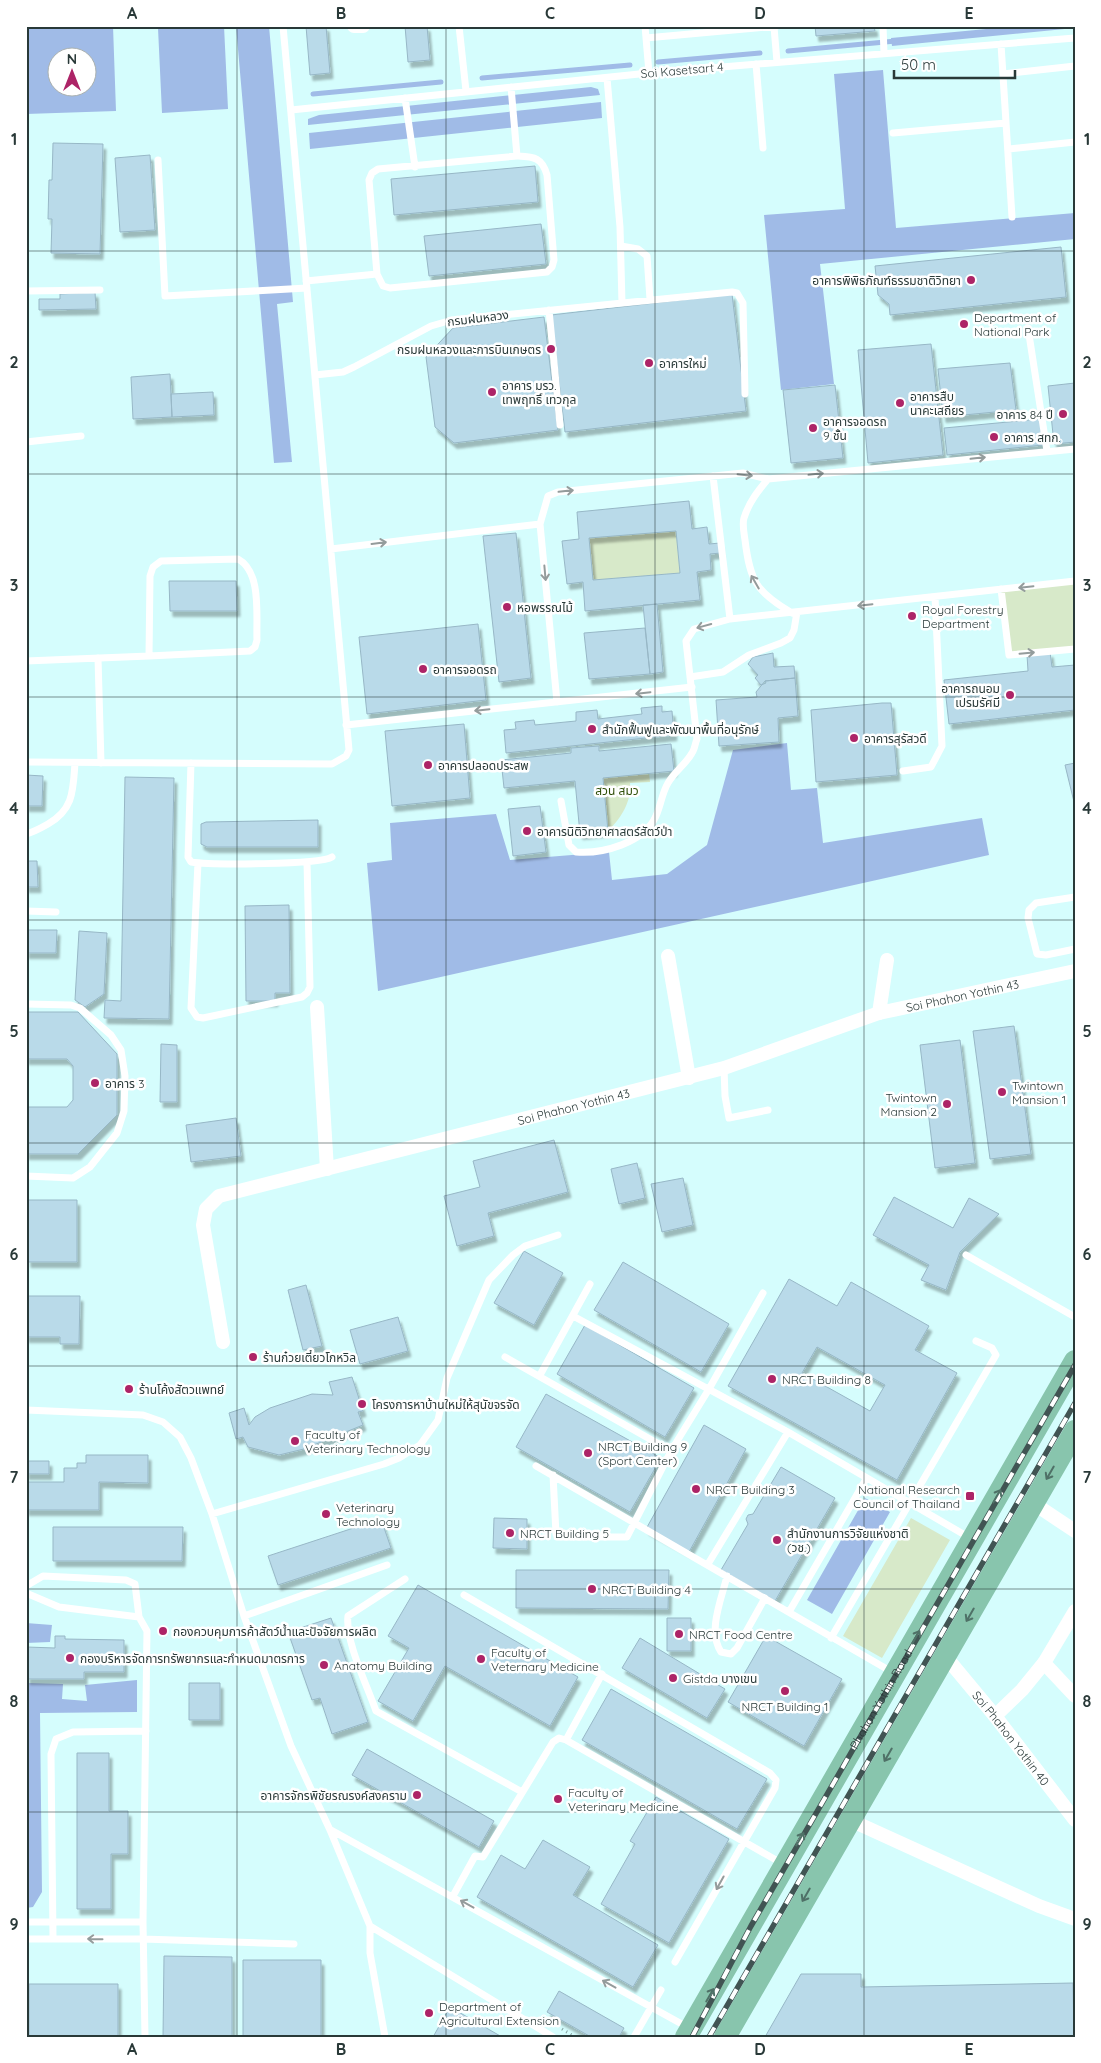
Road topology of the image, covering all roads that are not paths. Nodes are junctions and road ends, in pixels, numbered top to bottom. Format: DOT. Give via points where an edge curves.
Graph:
graph roads {
  1 [pos="283,26"];
  2 [pos="354,26"];
  3 [pos="363,26"];
  4 [pos="459,26"];
  5 [pos="645,26"];
  6 [pos="776,26"];
  7 [pos="883,26"];
  8 [pos="646,38"];
  9 [pos="1075,38"];
  10 [pos="1001,44"];
  11 [pos="884,53"];
  12 [pos="777,62"];
  13 [pos="756,64"];
  14 [pos="1075,66"];
  15 [pos="649,73"];
  16 [pos="1003,74"];
  17 [pos="607,78"];
  18 [pos="511,90"];
  19 [pos="466,91"];
  20 [pos="405,100"];
  21 [pos="291,110"];
  22 [pos="1006,123"];
  23 [pos="893,133"];
  24 [pos="1075,142"];
  25 [pos="763,148"];
  26 [pos="1009,149"];
  27 [pos="517,156"];
  28 [pos="158,160"];
  29 [pos="415,167"];
  30 [pos="1012,217"];
  31 [pos="621,246"];
  32 [pos="377,274"];
  33 [pos="307,284"];
  34 [pos="100,290"];
  35 [pos="26,291"];
  36 [pos="650,299"];
  37 [pos="622,303"];
  38 [pos="549,310"];
  39 [pos="1028,328"];
  40 [pos="315,375"];
  41 [pos="745,394"];
  42 [pos="560,425"];
  43 [pos="81,436"];
  44 [pos="26,442"];
  45 [pos="1075,449"];
  46 [pos="1047,451"];
  47 [pos="713,476"];
  48 [pos="768,479"];
  49 [pos="540,524"];
  50 [pos="330,548"];
  51 [pos="1075,581"];
  52 [pos="1001,589"];
  53 [pos="935,597"];
  54 [pos="794,612"];
  55 [pos="730,619"];
  56 [pos="1075,649"];
  57 [pos="149,656"];
  58 [pos="98,658"];
  59 [pos="26,661"];
  60 [pos="690,677"];
  61 [pos="692,687"];
  62 [pos="557,702"];
  63 [pos="346,725"];
  64 [pos="26,762"];
  65 [pos="75,763"];
  66 [pos="101,763"];
  67 [pos="192,763"];
  68 [pos="903,771"];
  69 [pos="562,801"];
  70 [pos="26,834"];
  71 [pos="332,858"];
  72 [pos="306,862"];
  73 [pos="198,863"];
  74 [pos="1075,897"];
  75 [pos="26,911"];
  76 [pos="56,912"];
  77 [pos="1075,949"];
  78 [pos="668,956"];
  79 [pos="887,960"];
  80 [pos="1075,971"];
  81 [pos="26,1004"];
  82 [pos="317,1007"];
  83 [pos="879,1013"];
  84 [pos="724,1068"];
  85 [pos="688,1078"];
  86 [pos="768,1110"];
  87 [pos="327,1169"];
  88 [pos="26,1176"];
  89 [pos="558,1234"];
  90 [pos="966,1254"];
  91 [pos="590,1284"];
  92 [pos="763,1293"];
  93 [pos="574,1316"];
  94 [pos="1075,1316"];
  95 [pos="976,1341"];
  96 [pos="223,1342"];
  97 [pos="505,1357"];
  98 [pos="1075,1361"];
  99 [pos="540,1375"];
  100 [pos="709,1389"];
  101 [pos="26,1410"];
  102 [pos="1075,1431"];
  103 [pos="788,1432"];
  104 [pos="670,1451"];
  105 [pos="536,1466"];
  106 [pos="553,1475"];
  107 [pos="866,1479"];
  108 [pos="909,1503"];
  109 [pos="1033,1503"];
  110 [pos="212,1514"];
  111 [pos="635,1523"];
  112 [pos="1075,1531"];
  113 [pos="972,1540"];
  114 [pos="708,1564"];
  115 [pos="387,1565"];
  116 [pos="727,1576"];
  117 [pos="405,1579"];
  118 [pos="26,1586"];
  119 [pos="26,1593"];
  120 [pos="464,1595"];
  121 [pos="765,1598"];
  122 [pos="1075,1611"];
  123 [pos="789,1612"];
  124 [pos="244,1616"];
  125 [pos="138,1617"];
  126 [pos="831,1638"];
  127 [pos="946,1657"];
  128 [pos="1044,1663"];
  129 [pos="602,1674"];
  130 [pos="895,1674"];
  131 [pos="1075,1696"];
  132 [pos="995,1716"];
  133 [pos="146,1732"];
  134 [pos="566,1740"];
  135 [pos="522,1792"];
  136 [pos="850,1820"];
  137 [pos="1075,1820"];
  138 [pos="330,1830"];
  139 [pos="744,1840"];
  140 [pos="785,1865"];
  141 [pos="453,1896"];
  142 [pos="1075,1919"];
  143 [pos="26,1922"];
  144 [pos="52,1922"];
  145 [pos="143,1922"];
  146 [pos="370,1926"];
  147 [pos="53,1938"];
  148 [pos="26,1939"];
  149 [pos="144,1939"];
  150 [pos="294,1944"];
  151 [pos="675,1962"];
  152 [pos="661,1990"];
  153 [pos="651,2008"];
  154 [pos="688,2033"];
  155 [pos="145,2037"];
  156 [pos="385,2037"];
  157 [pos="553,2037"];
  158 [pos="634,2037"];
  159 [pos="724,2037"];
  1 -- 21 [label="lane"];
  2 -- 3 [label="street"];
  4 -- 19 [label="lane"];
  5 -- 8 [label="lane"];
  6 -- 8 [label="lane"];
  6 -- 12 [label="lane"];
  7 -- 11 [label="lane"];
  8 -- 15 [label="lane"];
  9 -- 10 [label="lane, Soi Kasetsart 4"];
  10 -- 11 [label="lane, Soi Kasetsart 4"];
  10 -- 16 [label="lane"];
  11 -- 12 [label="lane, Soi Kasetsart 4"];
  12 -- 13 [label="lane, Soi Kasetsart 4"];
  13 -- 15 [label="lane, Soi Kasetsart 4"];
  13 -- 25 [label="lane"];
  14 -- 16 [label="lane"];
  15 -- 17 [label="lane, Soi Kasetsart 4"];
  16 -- 22 [label="lane"];
  17 -- 18 [label="lane, Soi Kasetsart 4"];
  17 -- 31 [label="lane"];
  18 -- 19 [label="lane, Soi Kasetsart 4"];
  18 -- 27 [label="lane"];
  19 -- 20 [label="lane, Soi Kasetsart 4"];
  20 -- 21 [label="lane, Soi Kasetsart 4"];
  20 -- 29 [label="lane"];
  21 -- 33 [label="lane"];
  22 -- 23 [label="lane"];
  22 -- 26 [label="lane"];
  24 -- 26 [label="lane"];
  26 -- 30 [label="lane"];
  27 -- 29 [label="lane"];
  27 -- 32 [label="lane" via="537,158 544,163 554,260 547,272 390,288 383,286"];
  28 -- 33 [label="lane" via="165,296 294,289"];
  29 -- 32 [label="lane" via="378,169 369,180"];
  31 -- 36 [label="lane" via="638,249 647,256"];
  31 -- 37 [label="lane"];
  32 -- 33 [label="lane"];
  33 -- 40 [label="lane"];
  34 -- 35 [label="lane"];
  36 -- 37 [label="lane, กรมฝนหลวง"];
  36 -- 41 [label="lane, กรมฝนหลวง" via="737,293 742,303"];
  37 -- 38 [label="lane, กรมฝนหลวง"];
  38 -- 40 [label="lane, กรมฝนหลวง" via="452,320 431,326 343,372"];
  38 -- 42 [label="lane"];
  39 -- 46 [label="lane"];
  40 -- 50 [label="lane"];
  43 -- 44 [label="lane"];
  45 -- 46 [label="lane"];
  48 -- 46 [label="lane, one-way"];
  47 -- 48 [label="lane, one-way" via="743,473"];
  49 -- 47 [label="lane, one-way" via="548,496 558,492"];
  47 -- 55 [label="lane"];
  54 -- 48 [label="lane, one-way" via="760,590 748,569 743,520 753,498"];
  50 -- 49 [label="lane, one-way"];
  49 -- 62 [label="lane, one-way"];
  50 -- 63 [label="lane"];
  51 -- 52 [label="lane, one-way"];
  52 -- 53 [label="lane"];
  52 -- 56 [label="lane, one-way" via="1009,655"];
  53 -- 54 [label="lane, one-way"];
  53 -- 68 [label="lane" via="942,746 931,767"];
  54 -- 55 [label="lane"];
  54 -- 60 [label="lane" via="794,630 790,638 749,654 724,672"];
  55 -- 60 [label="lane, one-way" via="694,629 687,636"];
  57 -- 57 [label="lane" via="150,576 153,567 161,561 238,559 245,563 252,574 257,640 250,651"];
  57 -- 58 [label="lane"];
  58 -- 59 [label="lane"];
  58 -- 66 [label="lane"];
  60 -- 61 [label="lane"];
  61 -- 62 [label="lane, one-way"];
  61 -- 69 [label="lane" via="697,739 692,753 677,768 667,785 649,828 623,844 587,853 576,852 568,845"];
  62 -- 63 [label="lane, one-way"];
  63 -- 67 [label="lane" via="346,756 332,764"];
  64 -- 65 [label="lane"];
  65 -- 66 [label="lane"];
  65 -- 70 [label="lane" via="69,804 60,817"];
  66 -- 67 [label="lane"];
  67 -- 73 [label="lane" via="188,857 191,862"];
  71 -- 72 [label="lane"];
  72 -- 73 [label="lane"];
  72 -- 73 [label="lane" via="310,987 307,993 302,997 204,1018 197,1017 191,1008"];
  74 -- 77 [label="lane" via="1036,903 1029,910 1028,918 1037,954 1046,956"];
  75 -- 76 [label="lane"];
  78 -- 85 [label="street"];
  79 -- 83 [label="street"];
  80 -- 83 [label="street, Soi Phahon Yothin 43"];
  81 -- 88 [label="lane" via="80,1008 111,1035 121,1050 125,1076 124,1111 117,1133 90,1167 73,1178"];
  82 -- 87 [label="street"];
  83 -- 84 [label="street, Soi Phahon Yothin 43"];
  84 -- 85 [label="street, Soi Phahon Yothin 43"];
  84 -- 86 [label="lane" via="729,1118"];
  85 -- 87 [label="street, Soi Phahon Yothin 43"];
  87 -- 96 [label="street, Soi Phahon Yothin 43" via="219,1196 206,1209 203,1225"];
  89 -- 110 [label="lane" via="525,1246 490,1280 447,1378 438,1420 420,1445 384,1464"];
  90 -- 94 [label="lane"];
  91 -- 93 [label="lane"];
  92 -- 100 [label="lane"];
  93 -- 99 [label="lane"];
  93 -- 100 [label="lane"];
  95 -- 108 [label="lane" via="992,1348 996,1355"];
  97 -- 99 [label="lane"];
  113 -- 98 [label="main road, Phahon Yothin Road, one-way"];
  99 -- 104 [label="lane"];
  100 -- 103 [label="lane"];
  100 -- 104 [label="lane"];
  101 -- 110 [label="lane" via="143,1415 163,1422 180,1437"];
  102 -- 109 [label="main road, one-way"];
  103 -- 107 [label="lane"];
  103 -- 114 [label="lane"];
  104 -- 111 [label="lane"];
  105 -- 106 [label="lane"];
  106 -- 111 [label="lane"];
  106 -- 111 [label="lane" via="556,1534 562,1537 627,1536"];
  107 -- 108 [label="lane"];
  107 -- 123 [label="lane"];
  108 -- 113 [label="lane"];
  108 -- 126 [label="lane"];
  109 -- 112 [label="street"];
  109 -- 127 [label="main road, one-way"];
  110 -- 124 [label="lane"];
  111 -- 114 [label="lane"];
  130 -- 113 [label="main road, Phahon Yothin Road, one-way"];
  114 -- 116 [label="lane"];
  115 -- 124 [label="lane"];
  116 -- 121 [label="lane"];
  116 -- 121 [label="lane" via="715,1630 716,1645 721,1652 731,1654 737,1648"];
  117 -- 135 [label="lane" via="348,1616 350,1640 376,1711"];
  118 -- 125 [label="lane" via="43,1576 126,1580 135,1584"];
  119 -- 125 [label="lane" via="59,1607"];
  120 -- 129 [label="lane"];
  121 -- 123 [label="lane"];
  122 -- 128 [label="street"];
  123 -- 126 [label="lane"];
  124 -- 138 [label="lane" via="291,1746"];
  125 -- 133 [label="lane" via="147,1631"];
  126 -- 130 [label="lane"];
  127 -- 132 [label="street, Soi Phahon Yothin 40"];
  127 -- 136 [label="main road, one-way"];
  128 -- 131 [label="street"];
  128 -- 132 [label="street"];
  129 -- 134 [label="lane"];
  129 -- 139 [label="lane" via="770,1773 776,1780 775,1788"];
  140 -- 130 [label="main road, Phahon Yothin Road, one-way"];
  132 -- 137 [label="street, Soi Phahon Yothin 40"];
  133 -- 144 [label="lane" via="73,1732 56,1739 51,1754"];
  133 -- 145 [label="lane"];
  134 -- 135 [label="lane" via="559,1738 553,1742"];
  134 -- 139 [label="lane"];
  135 -- 141 [label="lane" via="483,1858 475,1856"];
  136 -- 142 [label="street" via="1039,1906"];
  136 -- 159 [label="main road, one-way"];
  138 -- 141 [label="lane"];
  138 -- 146 [label="lane"];
  139 -- 140 [label="lane"];
  139 -- 151 [label="lane, one-way"];
  154 -- 140 [label="main road, Phahon Yothin Road, one-way"];
  153 -- 141 [label="lane, one-way"];
  143 -- 144 [label="lane"];
  144 -- 145 [label="lane"];
  144 -- 147 [label="lane"];
  145 -- 149 [label="lane"];
  146 -- 156 [label="lane" via="370,1952"];
  146 -- 157 [label="lane"];
  147 -- 148 [label="lane"];
  149 -- 147 [label="lane, one-way"];
  149 -- 150 [label="lane"];
  149 -- 155 [label="lane"];
  152 -- 153 [label="lane"];
  153 -- 154 [label="lane"];
  153 -- 158 [label="lane"];
}
